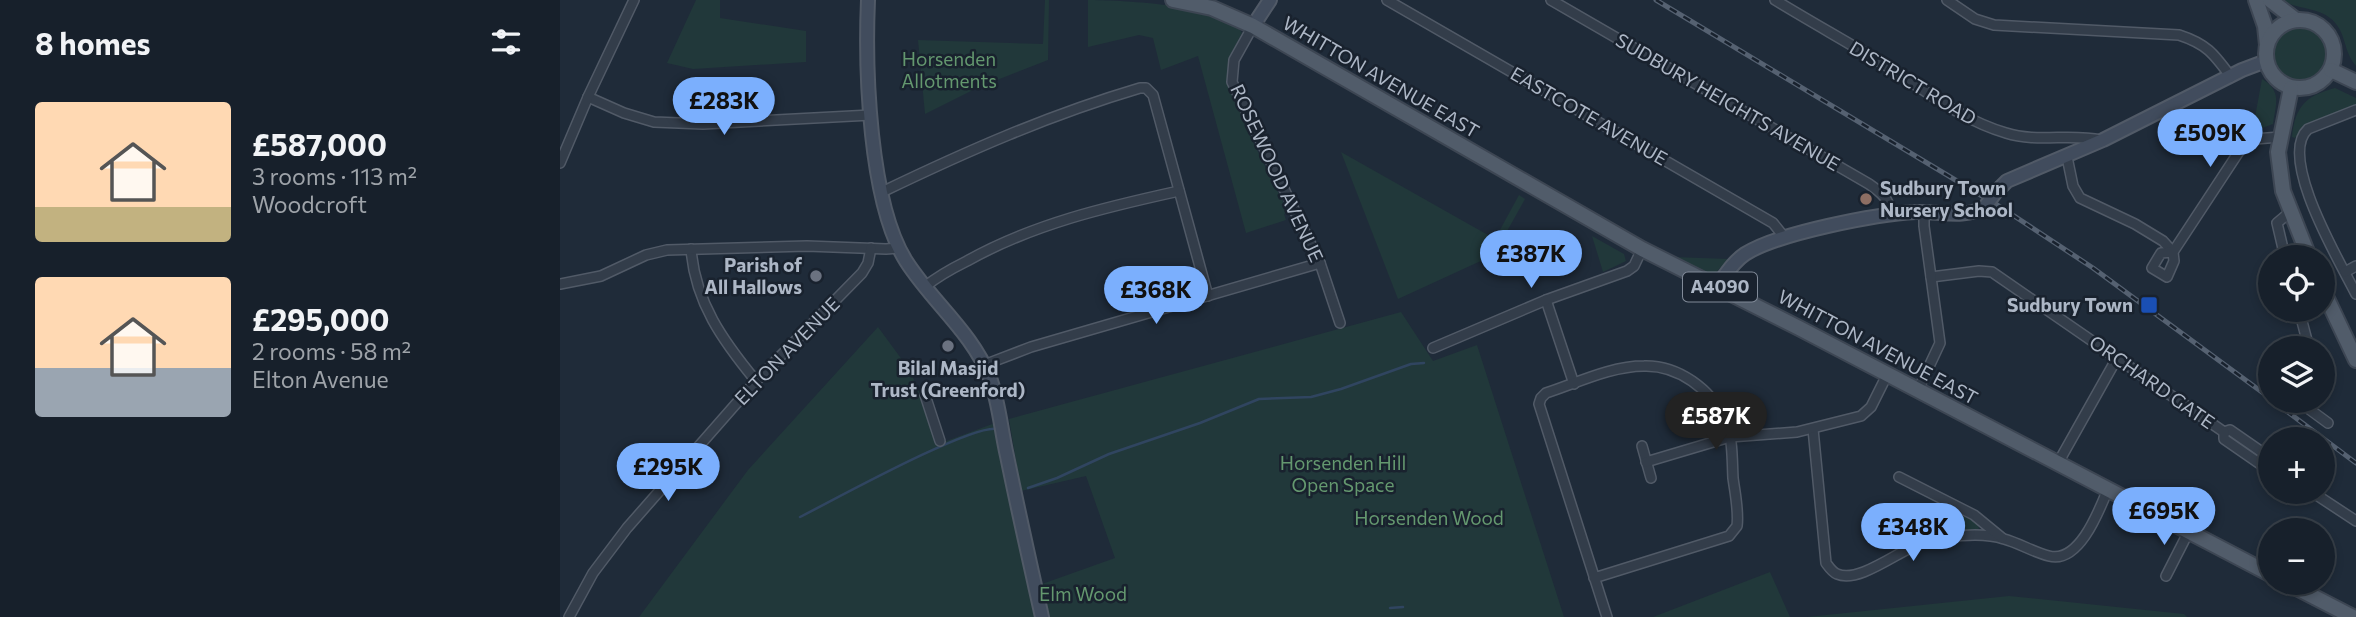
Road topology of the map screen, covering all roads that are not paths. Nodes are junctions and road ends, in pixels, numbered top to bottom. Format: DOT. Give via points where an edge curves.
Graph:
graph roads {
  1 [pos="634,0"];
  2 [pos="868,0"];
  3 [pos="1173,0"];
  4 [pos="1270,0"];
  5 [pos="1387,0"];
  6 [pos="1551,0"];
  7 [pos="1774,0"];
  8 [pos="1947,0"];
  9 [pos="2256,0"];
  10 [pos="2270,0"];
  11 [pos="2296,20"];
  12 [pos="1253,26"];
  13 [pos="2267,45"];
  14 [pos="2266,61"];
  15 [pos="2331,70"];
  16 [pos="2231,77"];
  17 [pos="2356,82"];
  18 [pos="2291,88"];
  19 [pos="588,97"];
  20 [pos="2356,110"];
  21 [pos="871,116"];
  22 [pos="2280,137"];
  23 [pos="2103,140"];
  24 [pos="2067,157"];
  25 [pos="560,163"];
  26 [pos="1179,191"];
  27 [pos="882,192"];
  28 [pos="1924,212"];
  29 [pos="2290,212"];
  30 [pos="1892,215"];
  31 [pos="1785,238"];
  32 [pos="2282,245"];
  33 [pos="2304,245"];
  34 [pos="871,248"];
  35 [pos="899,248"];
  36 [pos="691,249"];
  37 [pos="1642,249"];
  38 [pos="1320,263"];
  39 [pos="2356,266"];
  40 [pos="2345,272"];
  41 [pos="1931,277"];
  42 [pos="560,284"];
  43 [pos="926,286"];
  44 [pos="1717,286"];
  45 [pos="2356,294"];
  46 [pos="1208,296"];
  47 [pos="1546,300"];
  48 [pos="2335,316"];
  49 [pos="1340,323"];
  50 [pos="1433,348"];
  51 [pos="2117,358"];
  52 [pos="2356,360"];
  53 [pos="984,365"];
  54 [pos="1887,375"];
  55 [pos="756,381"];
  56 [pos="1574,384"];
  57 [pos="1918,390"];
  58 [pos="925,395"];
  59 [pos="2314,413"];
  60 [pos="2328,423"];
  61 [pos="1813,429"];
  62 [pos="1730,437"];
  63 [pos="940,441"];
  64 [pos="1642,446"];
  65 [pos="1646,462"];
  66 [pos="2058,463"];
  67 [pos="2258,463"];
  68 [pos="1899,477"];
  69 [pos="1651,478"];
  70 [pos="2108,489"];
  71 [pos="2330,504"];
  72 [pos="2356,521"];
  73 [pos="2189,531"];
  74 [pos="2002,538"];
  75 [pos="2258,567"];
  76 [pos="2166,576"];
  77 [pos="1594,578"];
  78 [pos="2310,595"];
  79 [pos="569,617"];
  80 [pos="1042,617"];
  81 [pos="1607,617"];
  82 [pos="2353,617"];
  1 -- 19 [label="street"];
  2 -- 21 [label="street"];
  3 -- 12 [label="main road, WHITTON AVENUE EAST / A4090" via="1212,8"];
  4 -- 12 [label="street"];
  5 -- 31 [label="street, EASTCOTE AVENUE" via="1773,223"];
  6 -- 30 [label="street, SUDBURY HEIGHTS AVENUE" via="1870,184 1884,194"];
  7 -- 23 [label="street, DISTRICT ROAD" via="1984,126 2009,135"];
  8 -- 16 [label="street" via="1975,19 1994,25 2179,35 2212,51"];
  9 -- 13 [label="main road"];
  10 -- 11 [label="main road"];
  11 -- 13 [label="main road" via="2282,25"];
  11 -- 15 [label="main road" via="2313,22 2330,37 2334,51"];
  12 -- 37 [label="main road, WHITTON AVENUE EAST / A4090"];
  12 -- 38 [label="street, ROSEWOOD AVENUE" via="1234,60 1232,82"];
  13 -- 14 [label="main road"];
  14 -- 16 [label="street"];
  14 -- 18 [label="main road" via="2278,81"];
  15 -- 17 [label="main road"];
  15 -- 18 [label="main road" via="2311,87"];
  16 -- 23 [label="street"];
  18 -- 22 [label="main road"];
  19 -- 21 [label="street" via="654,122"];
  19 -- 25 [label="street"];
  20 -- 40 [label="street" via="2308,129 2299,142 2304,187"];
  21 -- 27 [label="street"];
  22 -- 24 [label="street" via="2244,144 2173,252 2135,224 2080,198"];
  22 -- 29 [label="main road" via="2283,191"];
  23 -- 24 [label="street"];
  24 -- 28 [label="street, bridge" via="2007,181 1975,212"];
  26 -- 27 [label="street" via="1153,95 1140,88 1049,117"];
  26 -- 43 [label="street" via="1041,227 987,250"];
  26 -- 46 [label="street"];
  27 -- 35 [label="street"];
  28 -- 30 [label="street"];
  28 -- 41 [label="street"];
  29 -- 32 [label="street" via="2277,223"];
  29 -- 33 [label="main road"];
  30 -- 31 [label="street"];
  31 -- 44 [label="street" via="1734,262"];
  34 -- 35 [label="street"];
  34 -- 36 [label="street"];
  34 -- 55 [label="street, ELTON AVENUE" via="862,273"];
  35 -- 43 [label="street"];
  36 -- 42 [label="street" via="658,251 601,276"];
  36 -- 55 [label="street" via="698,289 713,324"];
  37 -- 44 [label="main road, WHITTON AVENUE EAST / A4090"];
  37 -- 47 [label="street" via="1627,271"];
  38 -- 46 [label="street"];
  38 -- 49 [label="street, ROSEWOOD AVENUE"];
  39 -- 40 [label="street"];
  40 -- 45 [label="street"];
  41 -- 51 [label="street, ORCHARD GATE" via="1992,272"];
  41 -- 57 [label="street" via="1940,343"];
  43 -- 53 [label="street"];
  44 -- 54 [label="main road, WHITTON AVENUE EAST / A4090"];
  46 -- 53 [label="street"];
  47 -- 50 [label="street"];
  47 -- 56 [label="street"];
  48 -- 52 [label="main road"];
  51 -- 66 [label="street"];
  51 -- 67 [label="street, ORCHARD GATE" via="2224,432 2224,439"];
  53 -- 80 [label="street" via="994,390"];
  54 -- 57 [label="main road, WHITTON AVENUE EAST / A4090"];
  54 -- 61 [label="street" via="1867,412"];
  55 -- 79 [label="street, ELTON AVENUE" via="627,528 593,573"];
  56 -- 62 [label="street" via="1629,367 1673,371 1707,394 1725,420"];
  56 -- 77 [label="street" via="1545,393 1539,404"];
  57 -- 66 [label="main road, WHITTON AVENUE EAST / A4090"];
  58 -- 63 [label="street"];
  59 -- 60 [label="street"];
  61 -- 62 [label="street"];
  61 -- 74 [label="street" via="1826,563 1834,574 1862,571 1927,539"];
  62 -- 65 [label="street"];
  62 -- 77 [label="street" via="1734,532"];
  64 -- 65 [label="street"];
  65 -- 69 [label="street"];
  66 -- 70 [label="main road, WHITTON AVENUE EAST / A4090"];
  68 -- 74 [label="street" via="1974,515"];
  70 -- 73 [label="main road, WHITTON AVENUE EAST / A4090"];
  70 -- 74 [label="street" via="2084,537 2064,555 2050,557"];
  71 -- 72 [label="street"];
  73 -- 75 [label="main road, WHITTON AVENUE EAST / A4090"];
  73 -- 76 [label="street"];
  77 -- 81 [label="street"];
  78 -- 82 [label="main road"];
}
